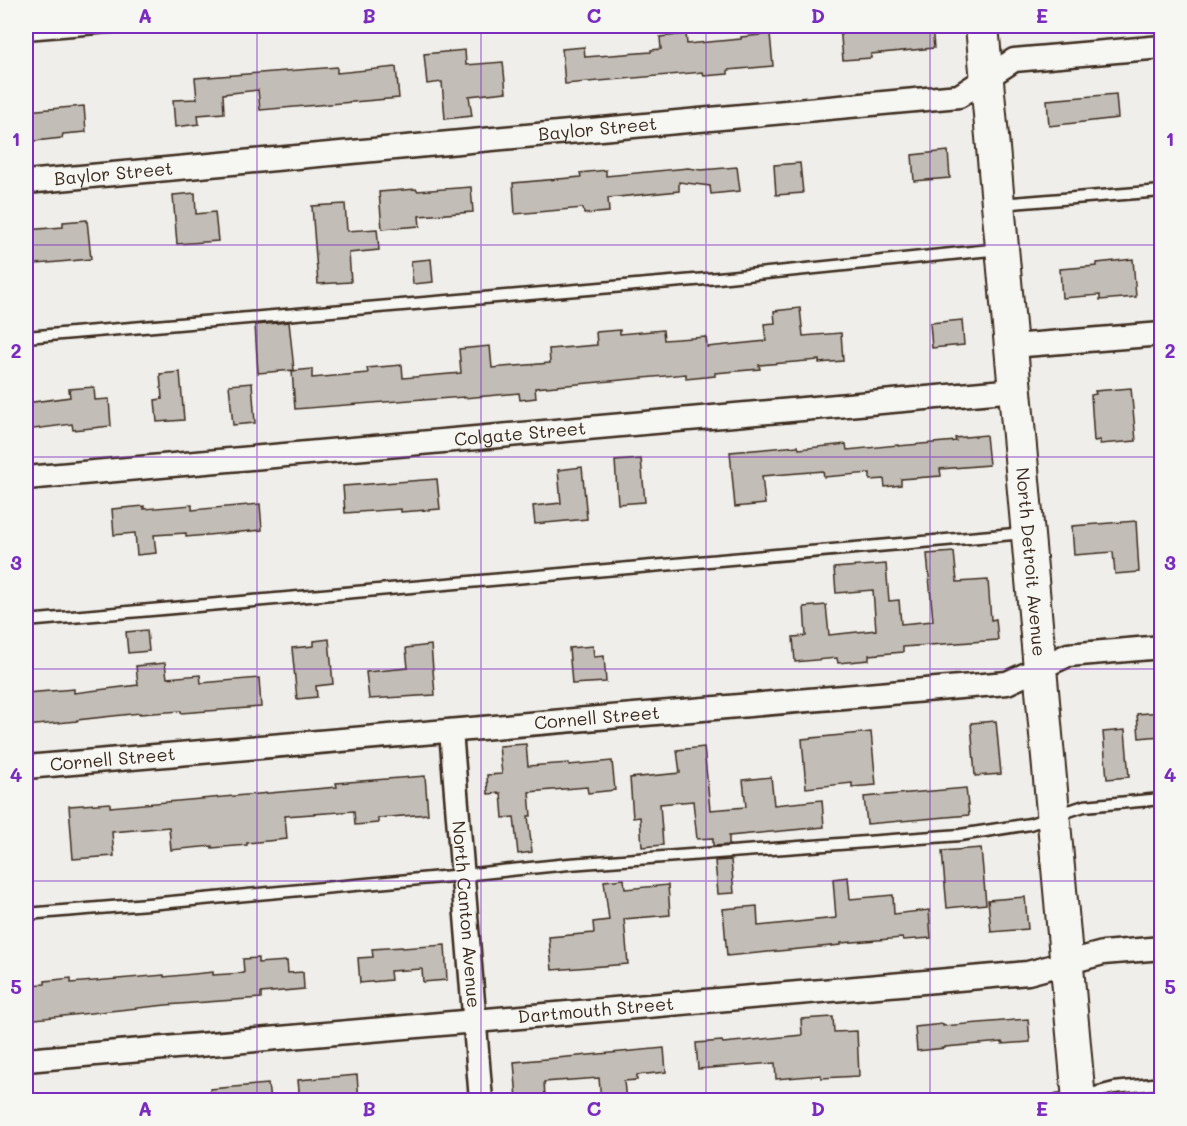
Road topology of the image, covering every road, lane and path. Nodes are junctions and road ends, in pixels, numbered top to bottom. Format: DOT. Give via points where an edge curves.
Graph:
graph roads {
  1 [pos="121,26"];
  2 [pos="982,26"];
  3 [pos="26,34"];
  4 [pos="1161,46"];
  5 [pos="987,78"];
  6 [pos="26,182"];
  7 [pos="1161,191"];
  8 [pos="999,205"];
  9 [pos="1003,249"];
  10 [pos="1161,334"];
  11 [pos="26,337"];
  12 [pos="1012,346"];
  13 [pos="1016,390"];
  14 [pos="26,478"];
  15 [pos="1029,533"];
  16 [pos="26,621"];
  17 [pos="1161,647"];
  18 [pos="1041,667"];
  19 [pos="451,731"];
  20 [pos="26,767"];
  21 [pos="1161,799"];
  22 [pos="1054,816"];
  23 [pos="463,875"];
  24 [pos="26,914"];
  25 [pos="1161,948"];
  26 [pos="1067,963"];
  27 [pos="475,1021"];
  28 [pos="26,1060"];
  29 [pos="1161,1083"];
  30 [pos="1072,1099"];
  31 [pos="481,1101"];
  1 -- 3 [label="lane"];
  2 -- 5 [label="street, North Detroit Avenue"];
  4 -- 5 [label="street, Baylor Street" via="1014,60"];
  5 -- 6 [label="street, Baylor Street" via="959,96"];
  5 -- 8 [label="street, North Detroit Avenue"];
  7 -- 8 [label="lane"];
  8 -- 9 [label="street, North Detroit Avenue"];
  9 -- 11 [label="lane" via="718,278"];
  9 -- 12 [label="street, North Detroit Avenue"];
  10 -- 12 [label="street"];
  12 -- 13 [label="street, North Detroit Avenue"];
  13 -- 14 [label="street, Colgate Street"];
  13 -- 15 [label="street, North Detroit Avenue"];
  15 -- 16 [label="lane"];
  15 -- 18 [label="street, North Detroit Avenue"];
  17 -- 18 [label="street, Cornell Street" via="1068,655"];
  18 -- 19 [label="street, Cornell Street" via="1007,683"];
  18 -- 22 [label="street, North Detroit Avenue"];
  19 -- 20 [label="street, Cornell Street"];
  19 -- 23 [label="street, North Canton Avenue"];
  21 -- 22 [label="lane" via="1084,806"];
  22 -- 23 [label="lane" via="1030,824 960,835"];
  22 -- 26 [label="street, North Detroit Avenue"];
  23 -- 24 [label="lane"];
  23 -- 27 [label="street, North Canton Avenue"];
  25 -- 26 [label="street, Dartmouth Street" via="1104,953"];
  26 -- 27 [label="street, Dartmouth Street" via="1028,973"];
  26 -- 30 [label="street, North Detroit Avenue"];
  27 -- 28 [label="street, Dartmouth Street"];
  27 -- 31 [label="street, North Canton Avenue"];
  29 -- 30 [label="lane" via="1114,1088"];
}
